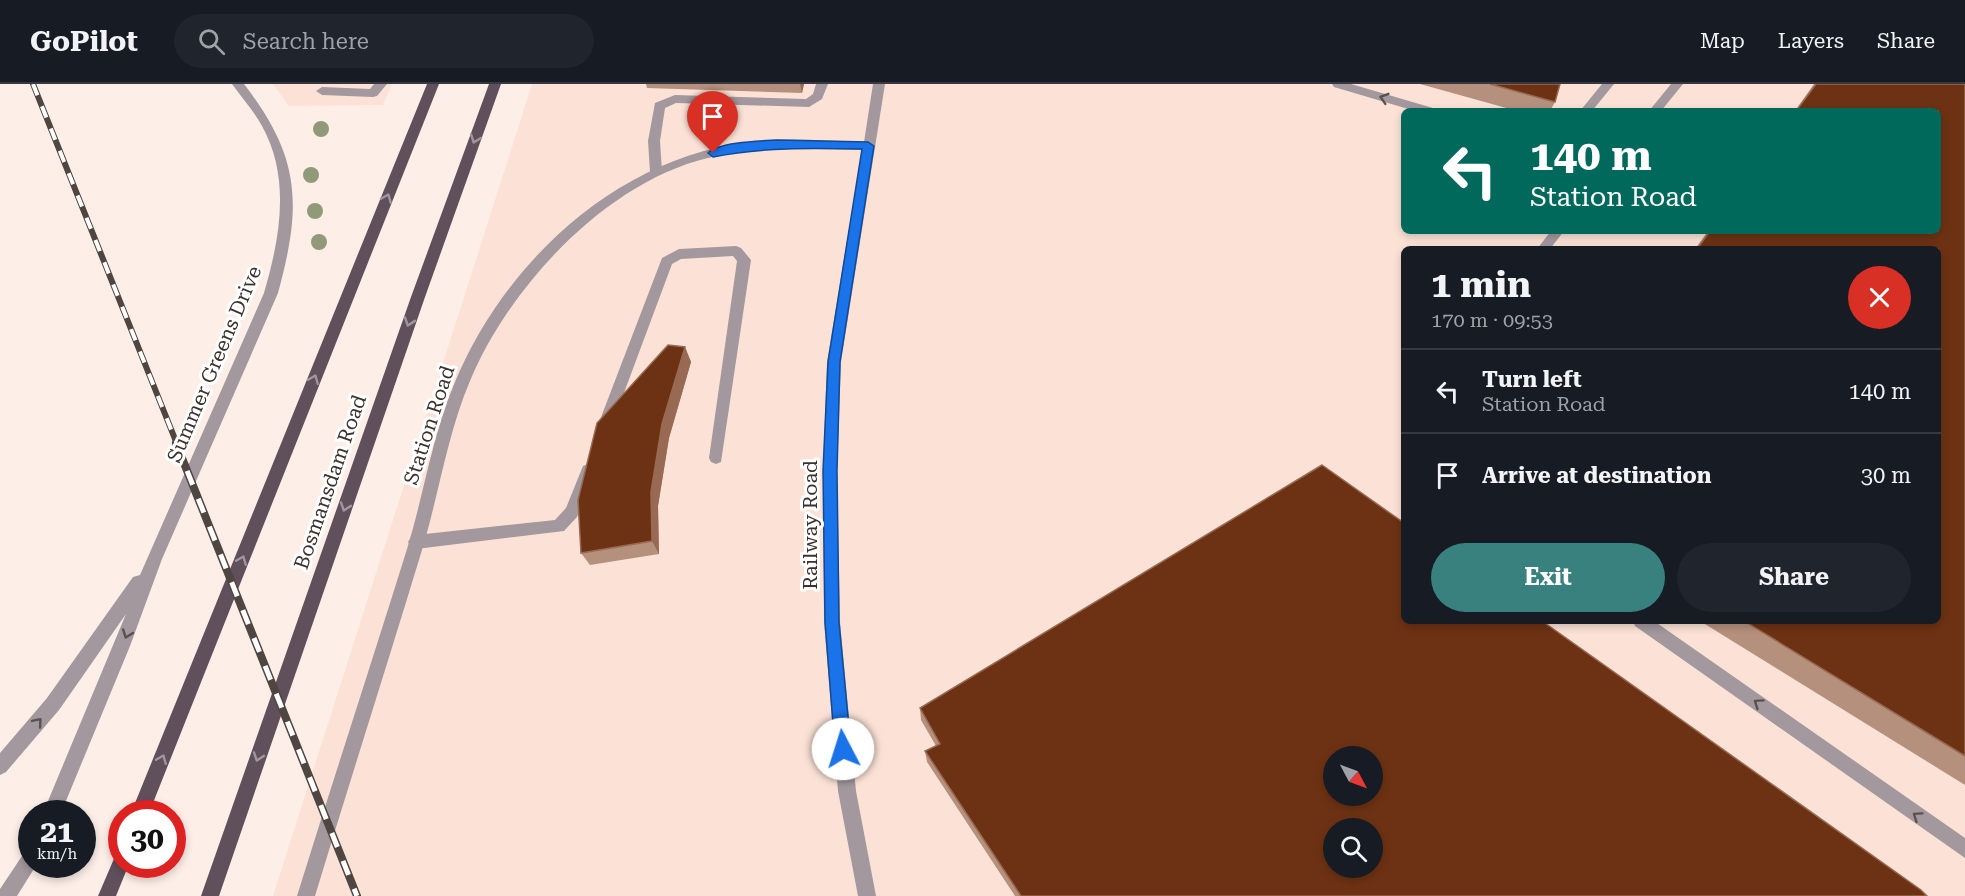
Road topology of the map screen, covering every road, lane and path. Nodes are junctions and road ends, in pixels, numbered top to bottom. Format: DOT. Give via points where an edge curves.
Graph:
graph roads {
  1 [pos="238,84"];
  2 [pos="381,84"];
  3 [pos="433,84"];
  4 [pos="495,84"];
  5 [pos="822,84"];
  6 [pos="879,84"];
  7 [pos="1338,84"];
  8 [pos="1608,84"];
  9 [pos="1677,84"];
  10 [pos="322,92"];
  11 [pos="1419,108"];
  12 [pos="1588,108"];
  13 [pos="1657,108"];
  14 [pos="868,146"];
  15 [pos="656,172"];
  16 [pos="1556,234"];
  17 [pos="1546,246"];
  18 [pos="601,436"];
  19 [pos="592,458"];
  20 [pos="716,458"];
  21 [pos="416,543"];
  22 [pos="154,559"];
  23 [pos="1645,624"];
  24 [pos="0,766"];
  25 [pos="57,800"];
  26 [pos="145,800"];
  27 [pos="1965,849"];
  28 [pos="18,878"];
  29 [pos="114,878"];
  30 [pos="6,896"];
  31 [pos="107,896"];
  32 [pos="210,896"];
  33 [pos="306,896"];
  34 [pos="867,896"];
  1 -- 22 [label="street, Summer Greens Drive" via="271,132 282,159 288,210 281,260 255,329"];
  2 -- 10 [label="street" via="373,93"];
  26 -- 3 [label="main road, one-way"];
  4 -- 32 [label="main road, Bosmansdam Road, one-way"];
  5 -- 15 [label="street" via="818,96 809,103 675,99 662,103 658,106 654,141"];
  6 -- 14 [label="street, Railway Road"];
  11 -- 7 [label="street, one-way"];
  8 -- 12 [label="street"];
  9 -- 13 [label="street"];
  14 -- 15 [label="street, Station Road" via="746,146 697,156"];
  14 -- 34 [label="street, Railway Road" via="834,362 830,471 833,633 847,791"];
  15 -- 21 [label="street, Station Road" via="575,226 542,259 504,309 472,360 451,412"];
  16 -- 17 [label="street"];
  18 -- 20 [label="street" via="667,261 679,254 731,250 744,260"];
  19 -- 21 [label="street" via="572,512 559,526"];
  21 -- 33 [label="street, Station Road"];
  24 -- 22 [label="street, Summer Greens Drive, one-way" via="53,704"];
  22 -- 25 [label="street, Summer Greens Drive, one-way"];
  27 -- 23 [label="street, one-way"];
  28 -- 30 [label="street"];
  29 -- 31 [label="main road"];
}
